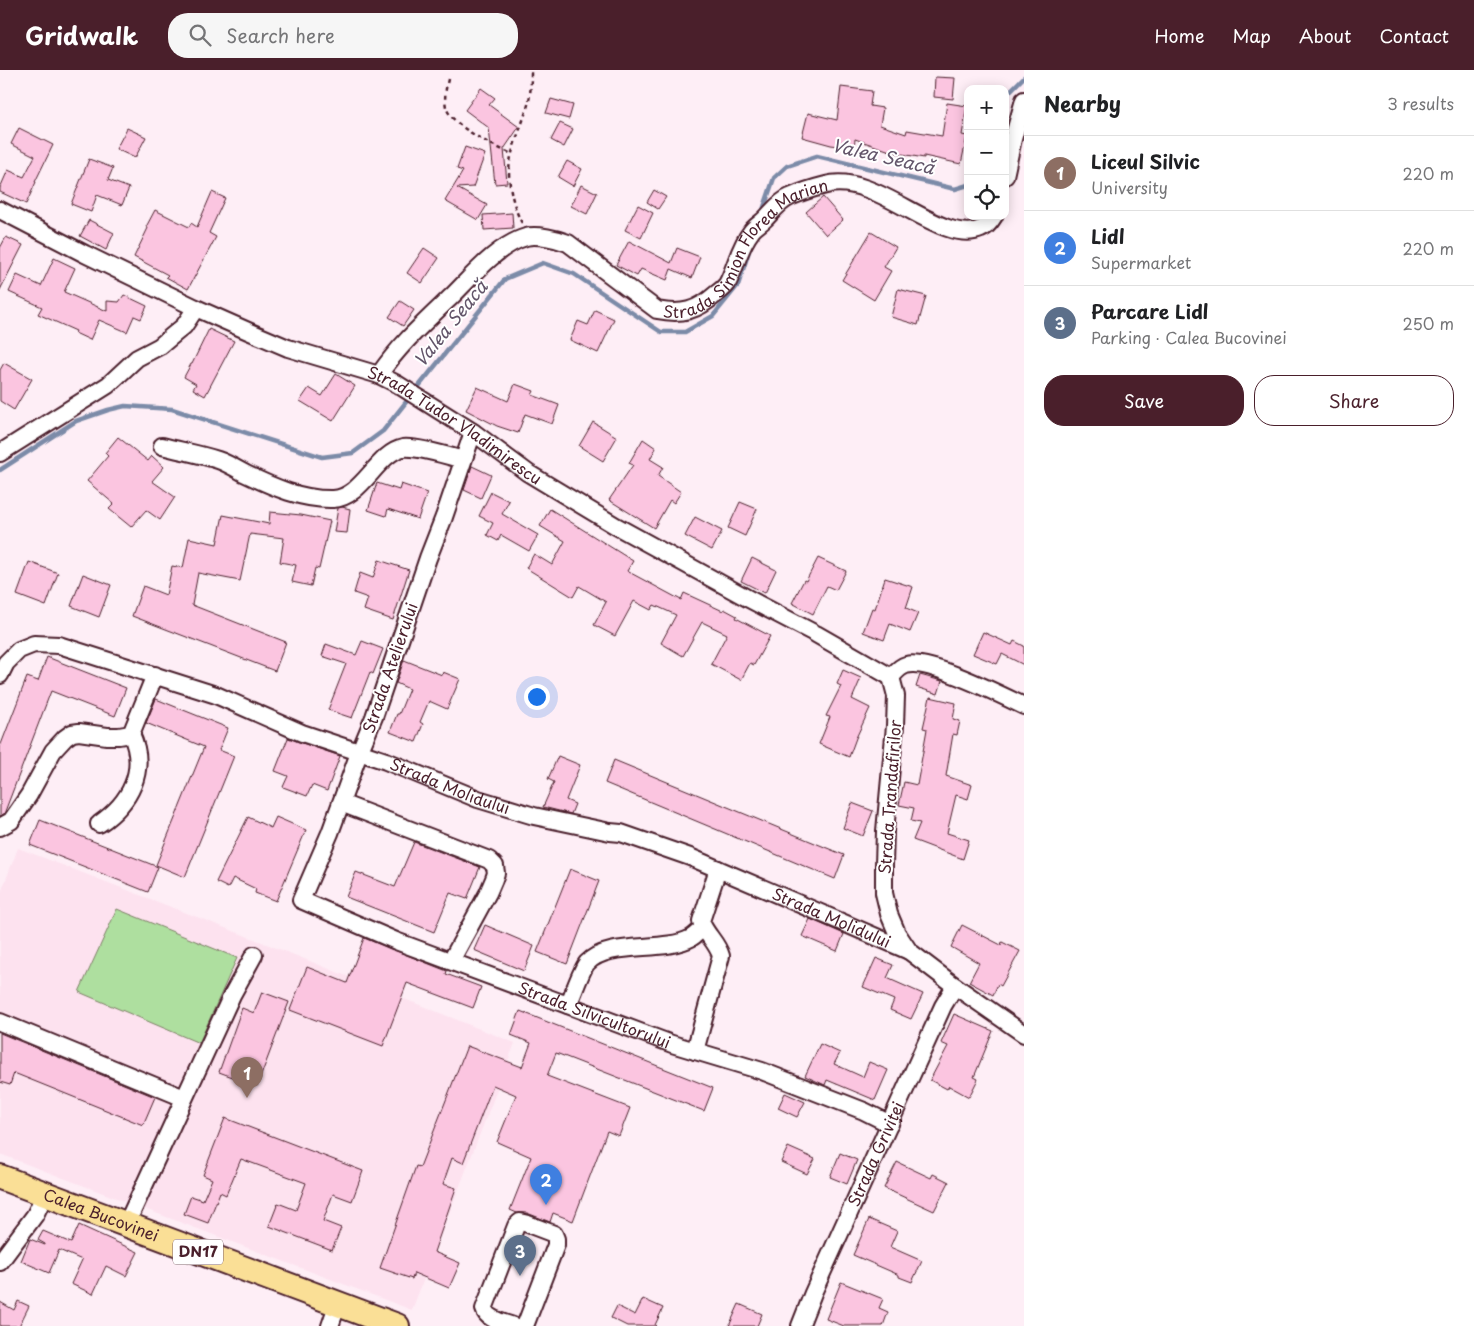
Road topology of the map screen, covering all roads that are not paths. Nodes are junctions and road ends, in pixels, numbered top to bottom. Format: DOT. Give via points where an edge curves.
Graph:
graph roads {
  1 [pos="1024,100"];
  2 [pos="1005,175"];
  3 [pos="0,210"];
  4 [pos="992,220"];
  5 [pos="196,308"];
  6 [pos="379,375"];
  7 [pos="473,432"];
  8 [pos="162,446"];
  9 [pos="0,453"];
  10 [pos="463,460"];
  11 [pos="0,675"];
  12 [pos="155,676"];
  13 [pos="891,677"];
  14 [pos="1024,706"];
  15 [pos="131,734"];
  16 [pos="359,753"];
  17 [pos="341,803"];
  18 [pos="99,824"];
  19 [pos="0,827"];
  20 [pos="718,869"];
  21 [pos="300,900"];
  22 [pos="703,928"];
  23 [pos="909,951"];
  24 [pos="254,956"];
  25 [pos="451,961"];
  26 [pos="955,986"];
  27 [pos="568,1005"];
  28 [pos="0,1022"];
  29 [pos="1024,1034"];
  30 [pos="696,1051"];
  31 [pos="184,1098"];
  32 [pos="890,1124"];
  33 [pos="0,1177"];
  34 [pos="44,1194"];
  35 [pos="126,1225"];
  36 [pos="0,1262"];
  37 [pos="338,1303"];
  38 [pos="330,1326"];
  39 [pos="397,1326"];
  40 [pos="512,1326"];
  41 [pos="525,1326"];
  42 [pos="800,1326"];
  1 -- 2 [label="street"];
  3 -- 5 [label="street, Strada Tudor Vladimirescu"];
  4 -- 6 [label="street, Strada Simion Florea Marian" via="982,229 959,231 937,224 860,187 844,182 828,184 788,197 751,231 726,286 707,302 691,310 673,313 657,310 568,243 528,236 487,261 417,329"];
  5 -- 6 [label="street, Strada Tudor Vladimirescu" via="288,348"];
  5 -- 9 [label="street" via="184,326 160,346 137,358 108,385"];
  6 -- 7 [label="street, Strada Tudor Vladimirescu"];
  7 -- 10 [label="street, Strada Atelierului"];
  7 -- 13 [label="street, Strada Tudor Vladimirescu" via="528,473 616,526"];
  8 -- 10 [label="street" via="219,460 294,494 335,499 346,496 389,455 402,448"];
  10 -- 16 [label="street, Strada Atelierului"];
  11 -- 12 [label="street, Strada Molidului" via="19,650 34,644 59,645"];
  12 -- 15 [label="street"];
  12 -- 16 [label="street, Strada Molidului" via="216,695 302,733"];
  13 -- 14 [label="street" via="907,664 920,663"];
  13 -- 23 [label="street, Strada Trandafirilor" via="896,696 896,726 885,831 884,893 897,933"];
  15 -- 18 [label="street" via="138,762 136,780 121,806"];
  15 -- 19 [label="street" via="72,733 53,751 11,822"];
  16 -- 17 [label="street, Strada Atelierului"];
  16 -- 20 [label="street, Strada Molidului" via="478,799 534,816 621,833"];
  17 -- 21 [label="street, Strada Atelierului"];
  17 -- 25 [label="street" via="489,860 495,866 496,873 488,893"];
  20 -- 22 [label="street" via="703,910"];
  20 -- 23 [label="street, Strada Molidului"];
  21 -- 25 [label="street, Strada Silvicultorului"];
  22 -- 27 [label="street" via="676,944 598,955 586,963"];
  22 -- 30 [label="street" via="718,946 721,956"];
  23 -- 26 [label="street, Strada Trandafirilor"];
  24 -- 31 [label="street"];
  25 -- 27 [label="street, Strada Silvicultorului"];
  26 -- 29 [label="street, Strada Trandafirilor"];
  26 -- 32 [label="street, Strada Griviței"];
  27 -- 30 [label="street, Strada Silvicultorului"];
  28 -- 31 [label="street"];
  30 -- 32 [label="street, Strada Silvicultorului" via="762,1071"];
  31 -- 35 [label="street"];
  32 -- 42 [label="street, Strada Griviței"];
  33 -- 34 [label="highway, Calea Bucovinei / DN17"];
  34 -- 35 [label="highway, Calea Bucovinei / DN17"];
  34 -- 36 [label="street" via="34,1215"];
  35 -- 37 [label="highway, Calea Bucovinei / DN17"];
  37 -- 38 [label="street"];
  37 -- 39 [label="highway, Calea Bucovinei / DN17"];
  40 -- 41 [label="street" via="489,1317 484,1309 520,1222 554,1234 556,1238"];
}
